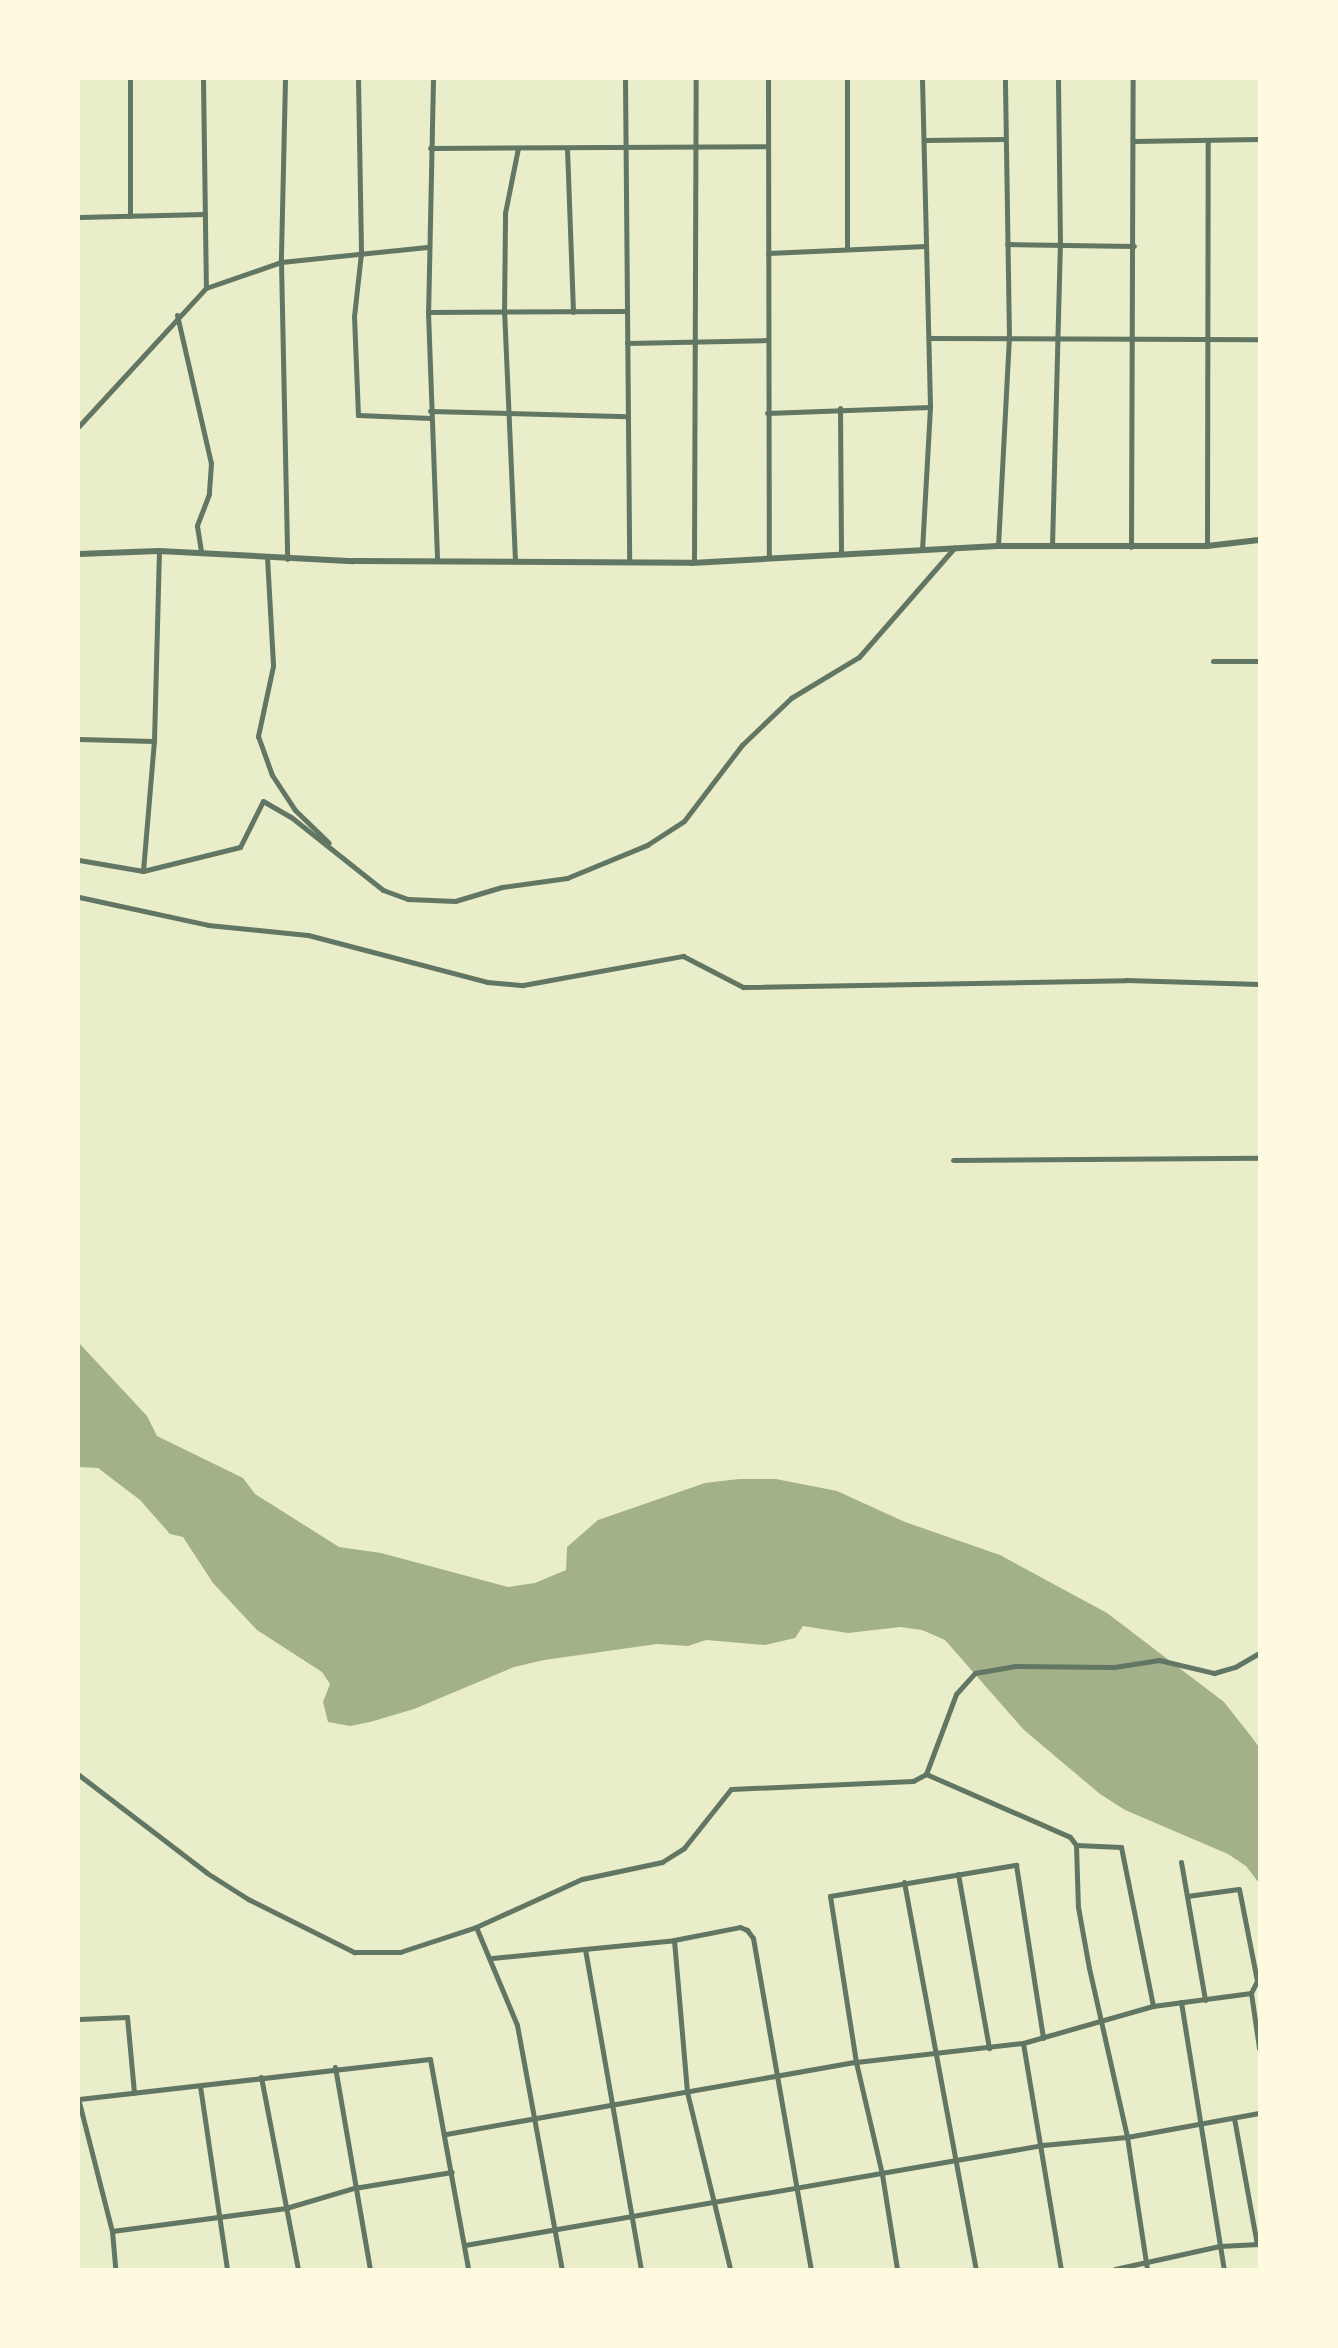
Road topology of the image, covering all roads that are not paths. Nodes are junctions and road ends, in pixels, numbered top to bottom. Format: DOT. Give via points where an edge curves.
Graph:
graph roads {
  1 [pos="130,79"];
  2 [pos="203,79"];
  3 [pos="285,79"];
  4 [pos="358,79"];
  5 [pos="433,79"];
  6 [pos="625,79"];
  7 [pos="695,79"];
  8 [pos="768,79"];
  9 [pos="846,79"];
  10 [pos="922,79"];
  11 [pos="1004,79"];
  12 [pos="1058,79"];
  13 [pos="1133,79"];
  14 [pos="1005,139"];
  15 [pos="1259,139"];
  16 [pos="1208,140"];
  17 [pos="924,141"];
  18 [pos="1134,141"];
  19 [pos="767,146"];
  20 [pos="624,147"];
  21 [pos="430,148"];
  22 [pos="518,148"];
  23 [pos="568,148"];
  24 [pos="694,148"];
  25 [pos="205,214"];
  26 [pos="130,216"];
  27 [pos="79,217"];
  28 [pos="1007,244"];
  29 [pos="1060,245"];
  30 [pos="926,246"];
  31 [pos="1134,246"];
  32 [pos="427,247"];
  33 [pos="847,249"];
  34 [pos="361,253"];
  35 [pos="768,253"];
  36 [pos="281,262"];
  37 [pos="206,288"];
  38 [pos="428,312"];
  39 [pos="573,312"];
  40 [pos="626,312"];
  41 [pos="504,314"];
  42 [pos="177,315"];
  43 [pos="1134,337"];
  44 [pos="929,338"];
  45 [pos="1009,338"];
  46 [pos="1059,338"];
  47 [pos="1210,338"];
  48 [pos="1259,339"];
  49 [pos="694,341"];
  50 [pos="768,341"];
  51 [pos="626,343"];
  52 [pos="930,407"];
  53 [pos="839,408"];
  54 [pos="767,413"];
  55 [pos="430,414"];
  56 [pos="512,414"];
  57 [pos="627,416"];
  58 [pos="79,426"];
  59 [pos="1259,540"];
  60 [pos="998,546"];
  61 [pos="1052,546"];
  62 [pos="1131,547"];
  63 [pos="1207,547"];
  64 [pos="954,548"];
  65 [pos="922,550"];
  66 [pos="159,551"];
  67 [pos="201,552"];
  68 [pos="79,554"];
  69 [pos="841,554"];
  70 [pos="267,557"];
  71 [pos="287,558"];
  72 [pos="769,558"];
  73 [pos="437,560"];
  74 [pos="515,561"];
  75 [pos="629,561"];
  76 [pos="694,562"];
  77 [pos="1213,661"];
  78 [pos="1259,662"];
  79 [pos="79,739"];
  80 [pos="154,741"];
  81 [pos="344,858"];
  82 [pos="79,860"];
  83 [pos="143,871"];
  84 [pos="79,897"];
  85 [pos="1259,984"];
  86 [pos="1259,1158"];
  87 [pos="953,1160"];
  88 [pos="1259,1653"];
  89 [pos="926,1774"];
  90 [pos="79,1775"];
  91 [pos="1076,1845"];
  92 [pos="1181,1862"];
  93 [pos="958,1874"];
  94 [pos="904,1882"];
  95 [pos="1187,1896"];
  96 [pos="476,1927"];
  97 [pos="674,1940"];
  98 [pos="585,1949"];
  99 [pos="492,1958"];
  100 [pos="1251,1993"];
  101 [pos="1205,2000"];
  102 [pos="1181,2003"];
  103 [pos="1153,2006"];
  104 [pos="1256,2010"];
  105 [pos="79,2019"];
  106 [pos="1100,2023"];
  107 [pos="1043,2038"];
  108 [pos="1023,2043"];
  109 [pos="989,2048"];
  110 [pos="1259,2049"];
  111 [pos="933,2054"];
  112 [pos="856,2062"];
  113 [pos="335,2067"];
  114 [pos="261,2077"];
  115 [pos="776,2080"];
  116 [pos="200,2086"];
  117 [pos="687,2092"];
  118 [pos="134,2093"];
  119 [pos="79,2101"];
  120 [pos="611,2102"];
  121 [pos="1259,2113"];
  122 [pos="1234,2118"];
  123 [pos="533,2119"];
  124 [pos="1200,2124"];
  125 [pos="446,2134"];
  126 [pos="1127,2137"];
  127 [pos="1043,2145"];
  128 [pos="956,2160"];
  129 [pos="452,2172"];
  130 [pos="882,2174"];
  131 [pos="354,2188"];
  132 [pos="797,2189"];
  133 [pos="717,2201"];
  134 [pos="286,2208"];
  135 [pos="220,2216"];
  136 [pos="632,2216"];
  137 [pos="557,2229"];
  138 [pos="112,2231"];
  139 [pos="1258,2244"];
  140 [pos="465,2245"];
  141 [pos="1220,2246"];
  142 [pos="1147,2266"];
  143 [pos="115,2269"];
  144 [pos="227,2269"];
  145 [pos="298,2269"];
  146 [pos="370,2269"];
  147 [pos="468,2269"];
  148 [pos="562,2269"];
  149 [pos="641,2269"];
  150 [pos="730,2269"];
  151 [pos="811,2269"];
  152 [pos="897,2269"];
  153 [pos="976,2269"];
  154 [pos="1061,2269"];
  155 [pos="1115,2269"];
  156 [pos="1224,2269"];
  1 -- 26 [label="street"];
  2 -- 25 [label="street"];
  3 -- 36 [label="street"];
  4 -- 34 [label="street"];
  5 -- 21 [label="street"];
  6 -- 20 [label="street"];
  7 -- 24 [label="street"];
  8 -- 19 [label="street"];
  9 -- 33 [label="street"];
  10 -- 17 [label="street"];
  11 -- 14 [label="street"];
  12 -- 29 [label="street"];
  13 -- 18 [label="street"];
  14 -- 17 [label="street"];
  14 -- 28 [label="street"];
  15 -- 16 [label="street"];
  16 -- 18 [label="street"];
  16 -- 47 [label="street"];
  17 -- 30 [label="street"];
  18 -- 31 [label="street"];
  19 -- 24 [label="street"];
  19 -- 35 [label="street"];
  20 -- 23 [label="street"];
  20 -- 24 [label="street"];
  20 -- 40 [label="street"];
  21 -- 22 [label="street"];
  21 -- 32 [label="street"];
  22 -- 23 [label="street"];
  22 -- 41 [label="street" via="505,214"];
  23 -- 39 [label="street"];
  24 -- 49 [label="street"];
  25 -- 26 [label="street"];
  25 -- 37 [label="street"];
  26 -- 27 [label="street"];
  28 -- 29 [label="street"];
  28 -- 45 [label="street"];
  29 -- 31 [label="street"];
  29 -- 46 [label="street"];
  30 -- 33 [label="street"];
  30 -- 44 [label="street"];
  31 -- 43 [label="street"];
  32 -- 34 [label="street"];
  32 -- 38 [label="street"];
  33 -- 35 [label="street"];
  34 -- 36 [label="street"];
  34 -- 55 [label="street" via="354,316 358,415"];
  35 -- 50 [label="street"];
  36 -- 37 [label="street"];
  36 -- 71 [label="street"];
  37 -- 42 [label="street"];
  38 -- 41 [label="street"];
  38 -- 55 [label="street"];
  39 -- 40 [label="street"];
  39 -- 41 [label="street"];
  40 -- 51 [label="street"];
  41 -- 56 [label="street"];
  42 -- 58 [label="street"];
  42 -- 67 [label="street" via="211,463 209,494 197,526"];
  43 -- 46 [label="street"];
  43 -- 47 [label="street"];
  43 -- 62 [label="street"];
  44 -- 45 [label="street"];
  44 -- 52 [label="street"];
  45 -- 46 [label="street"];
  45 -- 60 [label="street"];
  46 -- 61 [label="street"];
  47 -- 48 [label="street"];
  47 -- 63 [label="street"];
  49 -- 50 [label="street"];
  49 -- 51 [label="street"];
  49 -- 76 [label="street"];
  50 -- 54 [label="street"];
  51 -- 57 [label="street"];
  52 -- 53 [label="street"];
  52 -- 65 [label="street"];
  53 -- 54 [label="street"];
  53 -- 69 [label="street"];
  54 -- 72 [label="street"];
  55 -- 56 [label="street"];
  55 -- 73 [label="street"];
  56 -- 57 [label="street"];
  56 -- 74 [label="street"];
  57 -- 75 [label="street"];
  59 -- 63 [label="street"];
  60 -- 61 [label="street"];
  60 -- 64 [label="street"];
  61 -- 62 [label="street"];
  62 -- 63 [label="street"];
  64 -- 65 [label="street"];
  64 -- 81 [label="street" via="878,640 859,657 791,698 742,745 699,806 647,845 567,877 435,902 383,890"];
  65 -- 69 [label="street"];
  66 -- 67 [label="street"];
  66 -- 68 [label="street"];
  66 -- 80 [label="street"];
  67 -- 70 [label="street"];
  69 -- 72 [label="street"];
  70 -- 71 [label="street"];
  70 -- 81 [label="street" via="273,666 258,736 272,775 295,810"];
  71 -- 73 [label="street"];
  72 -- 76 [label="street"];
  73 -- 74 [label="street"];
  74 -- 75 [label="street"];
  75 -- 76 [label="street"];
  77 -- 78 [label="street"];
  79 -- 80 [label="street"];
  80 -- 83 [label="street"];
  81 -- 83 [label="street" via="263,801 240,847"];
  82 -- 83 [label="street"];
  84 -- 85 [label="street" via="208,925 308,935 487,982 523,985 682,956 743,987 1126,980"];
  86 -- 87 [label="street"];
  88 -- 89 [label="street" via="1214,1673 1159,1660 1114,1667 1015,1666 975,1673 956,1694"];
  89 -- 91 [label="street" via="1070,1837"];
  89 -- 96 [label="street" via="896,1784 731,1789 684,1848 662,1862 582,1879"];
  90 -- 96 [label="street" via="225,1885 354,1952 400,1952"];
  91 -- 103 [label="street" via="1121,1847"];
  91 -- 106 [label="street" via="1078,1907"];
  92 -- 95 [label="street"];
  93 -- 94 [label="street"];
  93 -- 107 [label="street" via="1016,1865"];
  93 -- 109 [label="street"];
  94 -- 111 [label="street"];
  94 -- 112 [label="street" via="830,1896"];
  95 -- 100 [label="street" via="1239,1889 1256,1981"];
  95 -- 101 [label="street"];
  96 -- 99 [label="street"];
  97 -- 98 [label="street"];
  97 -- 115 [label="street" via="740,1927 753,1938"];
  97 -- 117 [label="street"];
  98 -- 99 [label="street"];
  98 -- 120 [label="street"];
  99 -- 123 [label="street" via="517,2025"];
  100 -- 101 [label="street"];
  100 -- 104 [label="street"];
  101 -- 102 [label="street"];
  102 -- 103 [label="street"];
  102 -- 124 [label="street"];
  103 -- 106 [label="street"];
  104 -- 110 [label="street"];
  105 -- 118 [label="street" via="127,2017"];
  106 -- 107 [label="street"];
  106 -- 126 [label="street"];
  107 -- 108 [label="street"];
  108 -- 109 [label="street"];
  108 -- 127 [label="street"];
  109 -- 111 [label="street"];
  111 -- 112 [label="street"];
  111 -- 128 [label="street"];
  112 -- 115 [label="street"];
  112 -- 130 [label="street"];
  113 -- 114 [label="street"];
  113 -- 125 [label="street" via="430,2059"];
  113 -- 131 [label="street"];
  114 -- 116 [label="street"];
  114 -- 134 [label="street"];
  115 -- 117 [label="street"];
  115 -- 132 [label="street"];
  116 -- 118 [label="street"];
  116 -- 135 [label="street"];
  117 -- 120 [label="street"];
  117 -- 133 [label="street"];
  118 -- 119 [label="street"];
  119 -- 138 [label="street"];
  120 -- 123 [label="street"];
  120 -- 136 [label="street"];
  121 -- 122 [label="street"];
  122 -- 124 [label="street"];
  122 -- 139 [label="street"];
  123 -- 125 [label="street"];
  123 -- 137 [label="street"];
  124 -- 126 [label="street"];
  124 -- 141 [label="street"];
  125 -- 129 [label="street"];
  126 -- 127 [label="street"];
  126 -- 142 [label="street"];
  127 -- 128 [label="street"];
  127 -- 154 [label="street"];
  128 -- 130 [label="street"];
  128 -- 153 [label="street"];
  129 -- 131 [label="street"];
  129 -- 140 [label="street"];
  130 -- 132 [label="street"];
  130 -- 152 [label="street"];
  131 -- 134 [label="street"];
  131 -- 146 [label="street"];
  132 -- 133 [label="street"];
  132 -- 151 [label="street"];
  133 -- 136 [label="street"];
  133 -- 150 [label="street"];
  134 -- 135 [label="street"];
  134 -- 145 [label="street"];
  135 -- 138 [label="street"];
  135 -- 144 [label="street"];
  136 -- 137 [label="street"];
  136 -- 149 [label="street"];
  137 -- 140 [label="street"];
  137 -- 148 [label="street"];
  138 -- 143 [label="street"];
  139 -- 141 [label="street"];
  140 -- 147 [label="street"];
  141 -- 142 [label="street"];
  141 -- 156 [label="street"];
  142 -- 155 [label="street"];
}
